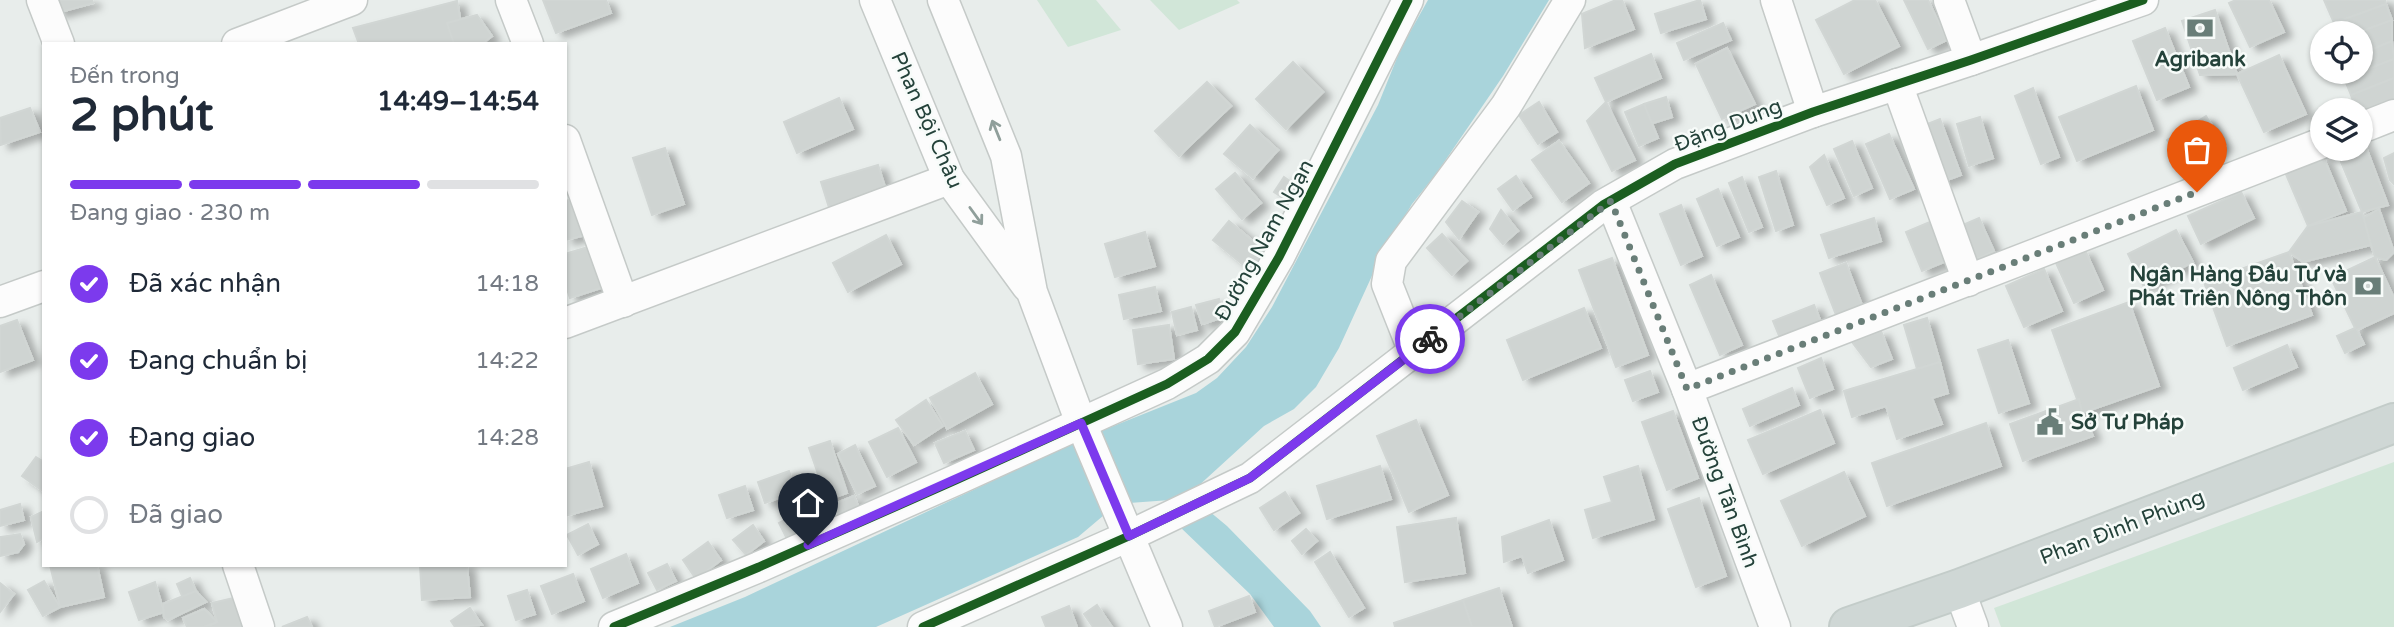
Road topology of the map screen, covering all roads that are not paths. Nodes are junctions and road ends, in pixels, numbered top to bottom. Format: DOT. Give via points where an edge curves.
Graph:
graph roads {
  1 [pos="42,0"];
  2 [pos="352,0"];
  3 [pos="511,0"];
  4 [pos="875,0"];
  5 [pos="943,0"];
  6 [pos="1408,0"];
  7 [pos="1570,0"];
  8 [pos="1776,0"];
  9 [pos="1949,0"];
  10 [pos="2143,0"];
  11 [pos="58,42"];
  12 [pos="242,42"];
  13 [pos="527,42"];
  14 [pos="1971,60"];
  15 [pos="1897,84"];
  16 [pos="1813,112"];
  17 [pos="2394,115"];
  18 [pos="2373,123"];
  19 [pos="567,145"];
  20 [pos="2310,148"];
  21 [pos="949,179"];
  22 [pos="1611,201"];
  23 [pos="1968,281"];
  24 [pos="42,287"];
  25 [pos="1032,292"];
  26 [pos="0,302"];
  27 [pos="624,302"];
  28 [pos="567,322"];
  29 [pos="1414,352"];
  30 [pos="1687,389"];
  31 [pos="1081,423"];
  32 [pos="2394,423"];
  33 [pos="1129,536"];
  34 [pos="239,567"];
  35 [pos="1959,589"];
  36 [pos="259,627"];
  37 [pos="614,627"];
  38 [pos="923,627"];
  39 [pos="1167,627"];
  40 [pos="1775,627"];
  41 [pos="1849,627"];
  42 [pos="1973,627"];
  1 -- 11 [label="street"];
  2 -- 12 [label="street"];
  3 -- 13 [label="street"];
  4 -- 21 [label="street, Phan Bội Châu"];
  25 -- 5 [label="street, one-way" via="1006,156"];
  6 -- 31 [label="street, Đường Nam Ngạn" via="1279,257 1235,332 1208,359 1167,384"];
  7 -- 29 [label="street" via="1506,106 1391,261 1387,284"];
  8 -- 16 [label="street"];
  9 -- 14 [label="street"];
  10 -- 14 [label="street, Đặng Dung"];
  14 -- 15 [label="street, Đặng Dung"];
  15 -- 16 [label="street, Đặng Dung"];
  15 -- 23 [label="street"];
  16 -- 22 [label="street, Đặng Dung" via="1675,164"];
  17 -- 18 [label="street"];
  19 -- 27 [label="street"];
  20 -- 23 [label="street"];
  21 -- 25 [label="street, Phan Bội Châu, one-way"];
  21 -- 27 [label="street"];
  22 -- 29 [label="street, Đặng Dung"];
  22 -- 30 [label="street, Đường Tân Bình"];
  23 -- 30 [label="street"];
  24 -- 26 [label="street"];
  25 -- 31 [label="street"];
  27 -- 28 [label="street"];
  29 -- 33 [label="street, Đặng Dung" via="1250,478"];
  30 -- 40 [label="street, Đường Tân Bình"];
  31 -- 33 [label="street"];
  31 -- 37 [label="street, Đường Nam Ngạn" via="772,562"];
  32 -- 35 [label="main road, Phan Đình Phùng"];
  33 -- 38 [label="street, Đặng Dung"];
  33 -- 39 [label="street"];
  34 -- 36 [label="street"];
  35 -- 41 [label="main road, Phan Đình Phùng"];
  35 -- 42 [label="street"];
}
